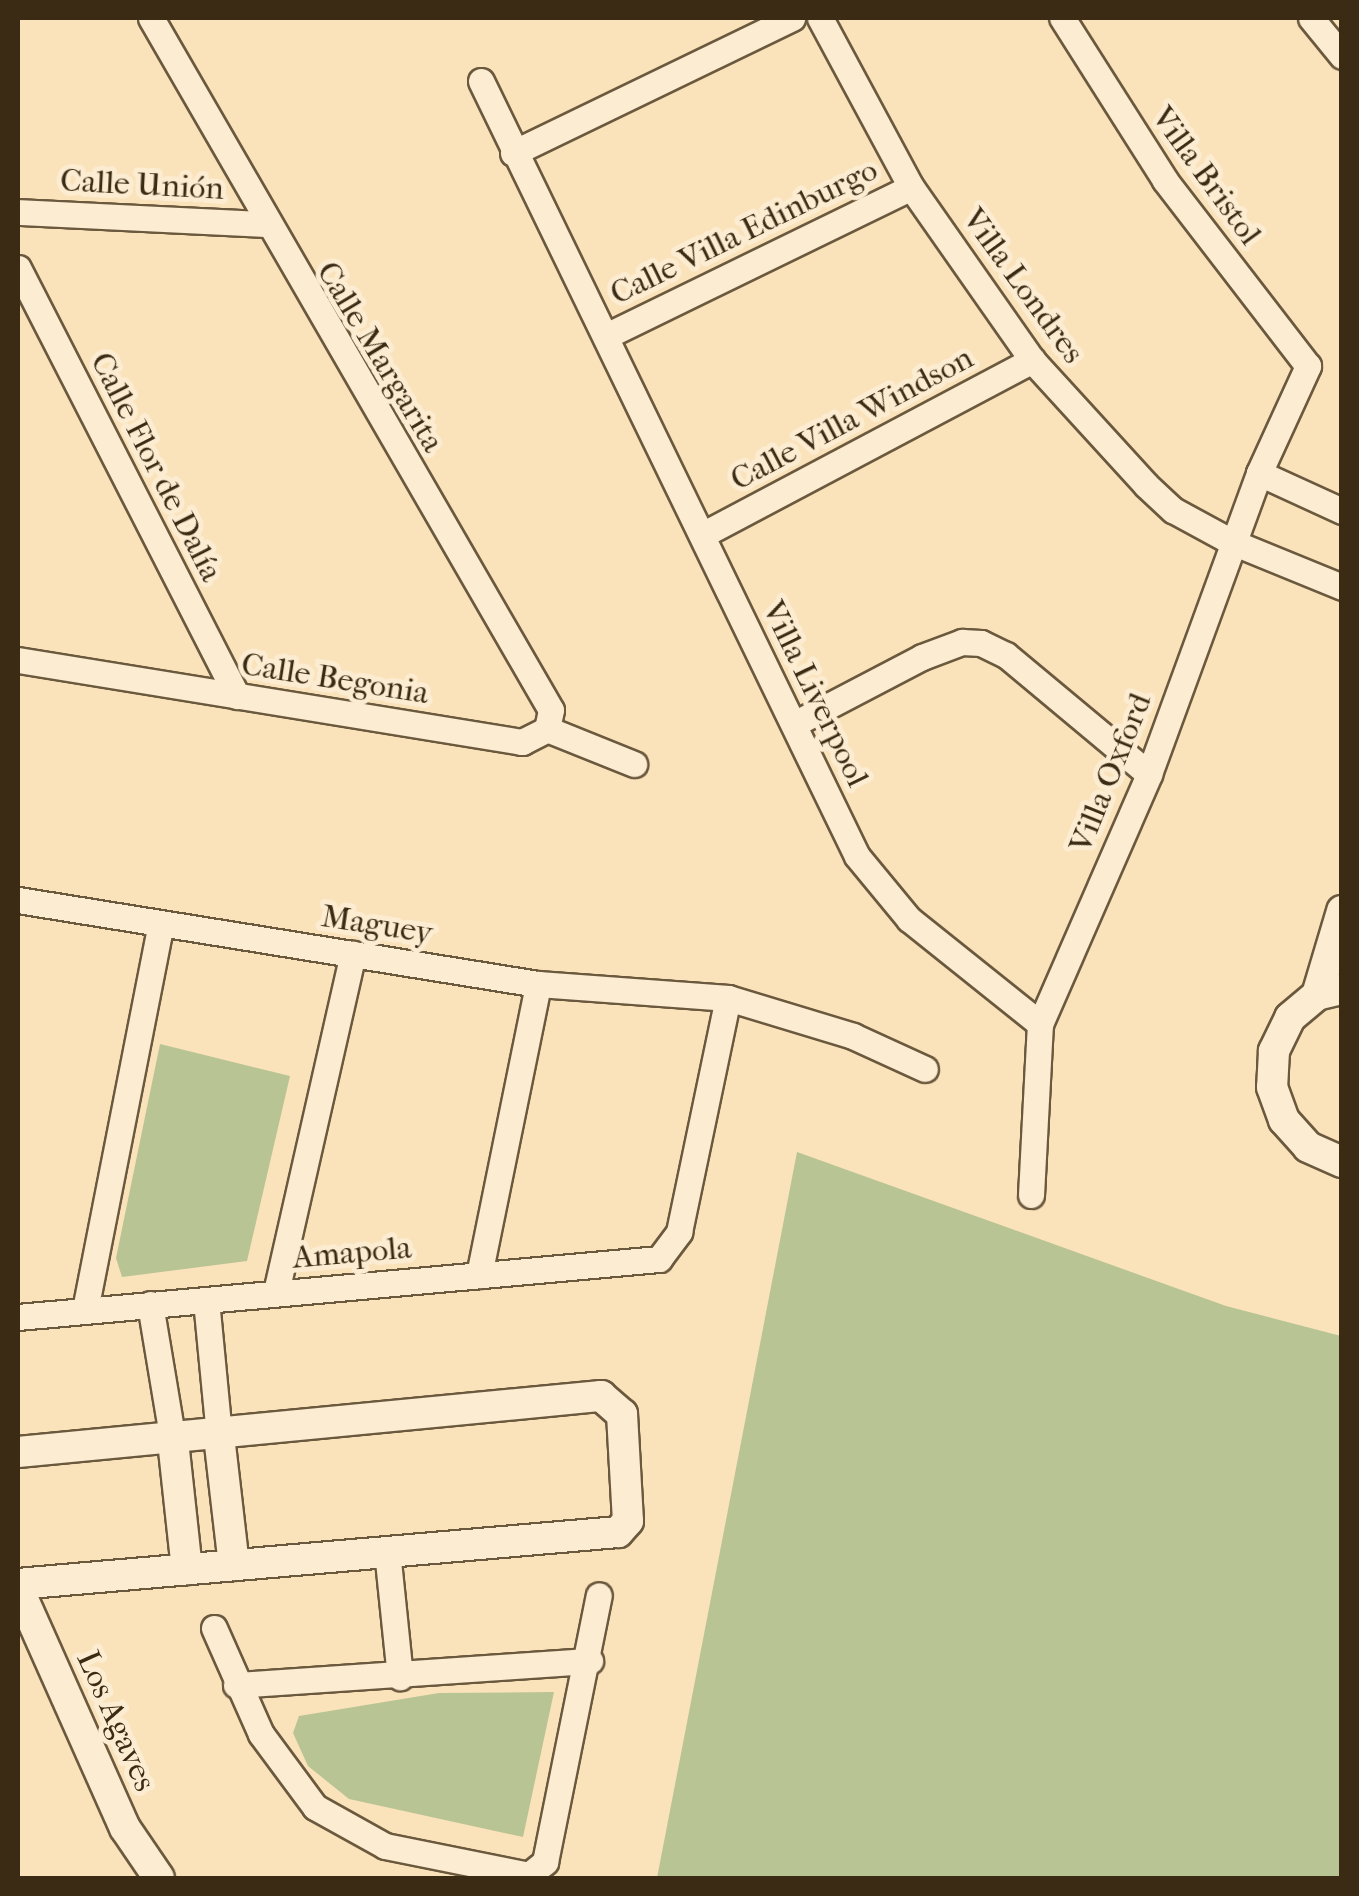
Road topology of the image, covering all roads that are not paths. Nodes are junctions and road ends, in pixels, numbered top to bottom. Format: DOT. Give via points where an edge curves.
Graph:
graph roads {
  1 [pos="150,18"];
  2 [pos="792,18"];
  3 [pos="820,18"];
  4 [pos="1062,18"];
  5 [pos="1312,18"];
  6 [pos="1342,56"];
  7 [pos="481,80"];
  8 [pos="513,153"];
  9 [pos="911,186"];
  10 [pos="18,212"];
  11 [pos="264,224"];
  12 [pos="18,268"];
  13 [pos="606,336"];
  14 [pos="1032,360"];
  15 [pos="1308,366"];
  16 [pos="1259,473"];
  17 [pos="1342,511"];
  18 [pos="702,535"];
  19 [pos="1232,542"];
  20 [pos="1342,588"];
  21 [pos="18,660"];
  22 [pos="236,696"];
  23 [pos="794,724"];
  24 [pos="547,729"];
  25 [pos="634,764"];
  26 [pos="1149,774"];
  27 [pos="18,900"];
  28 [pos="1342,910"];
  29 [pos="161,924"];
  30 [pos="353,954"];
  31 [pos="538,984"];
  32 [pos="1329,992"];
  33 [pos="728,998"];
  34 [pos="1040,1024"];
  35 [pos="925,1069"];
  36 [pos="1342,1162"];
  37 [pos="1031,1195"];
  38 [pos="478,1274"];
  39 [pos="276,1292"];
  40 [pos="206,1300"];
  41 [pos="150,1304"];
  42 [pos="85,1310"];
  43 [pos="18,1317"];
  44 [pos="218,1436"];
  45 [pos="173,1442"];
  46 [pos="18,1452"];
  47 [pos="387,1551"];
  48 [pos="234,1565"];
  49 [pos="187,1569"];
  50 [pos="18,1586"];
  51 [pos="599,1595"];
  52 [pos="214,1628"];
  53 [pos="590,1662"];
  54 [pos="400,1677"];
  55 [pos="236,1685"];
  56 [pos="159,1878"];
  1 -- 11 [label="street, Calle Margarita"];
  2 -- 8 [label="street"];
  3 -- 9 [label="street, Villa Londres"];
  4 -- 15 [label="street, Villa Bristol" via="1164,180"];
  5 -- 6 [label="street"];
  7 -- 8 [label="street, Villa Liverpool"];
  8 -- 13 [label="street, Villa Liverpool"];
  9 -- 13 [label="street, Calle Villa Edinburgo"];
  9 -- 14 [label="street, Villa Londres"];
  10 -- 11 [label="street, Calle Unión"];
  11 -- 24 [label="street, Calle Margarita" via="550,710"];
  12 -- 22 [label="street, Calle Flor de Dalía"];
  13 -- 18 [label="street, Villa Liverpool"];
  14 -- 18 [label="street, Calle Villa Windson"];
  14 -- 19 [label="street, Villa Londres" via="1160,498"];
  15 -- 16 [label="street, Villa Oxford"];
  16 -- 17 [label="street"];
  16 -- 19 [label="street, Villa Oxford"];
  18 -- 23 [label="street, Villa Liverpool"];
  19 -- 20 [label="street, Villa Londres"];
  19 -- 26 [label="street, Villa Oxford"];
  21 -- 22 [label="street, Calle Begonia"];
  22 -- 24 [label="street, Calle Begonia" via="522,742"];
  23 -- 26 [label="street" via="922,657 962,642 980,643 1006,654"];
  23 -- 34 [label="street, Villa Liverpool" via="857,856 909,919"];
  24 -- 25 [label="street"];
  26 -- 34 [label="street, Villa Oxford"];
  27 -- 29 [label="street, Maguey"];
  28 -- 32 [label="street"];
  29 -- 30 [label="street, Maguey"];
  29 -- 42 [label="street"];
  30 -- 31 [label="street, Maguey"];
  30 -- 39 [label="street"];
  31 -- 33 [label="street, Maguey"];
  31 -- 38 [label="street"];
  32 -- 36 [label="street" via="1282,1034 1272,1086 1296,1134"];
  33 -- 35 [label="street, Maguey" via="853,1036"];
  33 -- 38 [label="street, Amapola" via="679,1232 659,1258"];
  34 -- 37 [label="street"];
  38 -- 39 [label="street, Amapola"];
  39 -- 40 [label="street, Amapola"];
  40 -- 41 [label="street, Amapola"];
  40 -- 44 [label="street"];
  41 -- 42 [label="street, Amapola"];
  41 -- 45 [label="street"];
  42 -- 43 [label="street, Amapola"];
  44 -- 45 [label="street"];
  44 -- 47 [label="street" via="452,1406 601,1396 617,1405 628,1521 622,1530"];
  44 -- 48 [label="street"];
  45 -- 46 [label="street"];
  45 -- 49 [label="street"];
  47 -- 48 [label="street"];
  47 -- 54 [label="street"];
  48 -- 49 [label="street"];
  49 -- 50 [label="street"];
  50 -- 56 [label="street, Los Agaves" via="125,1828"];
  51 -- 53 [label="street"];
  52 -- 55 [label="street"];
  53 -- 54 [label="street"];
  53 -- 55 [label="street" via="545,1862 529,1875 385,1846 346,1830 291,1781"];
  54 -- 55 [label="street"];
}
